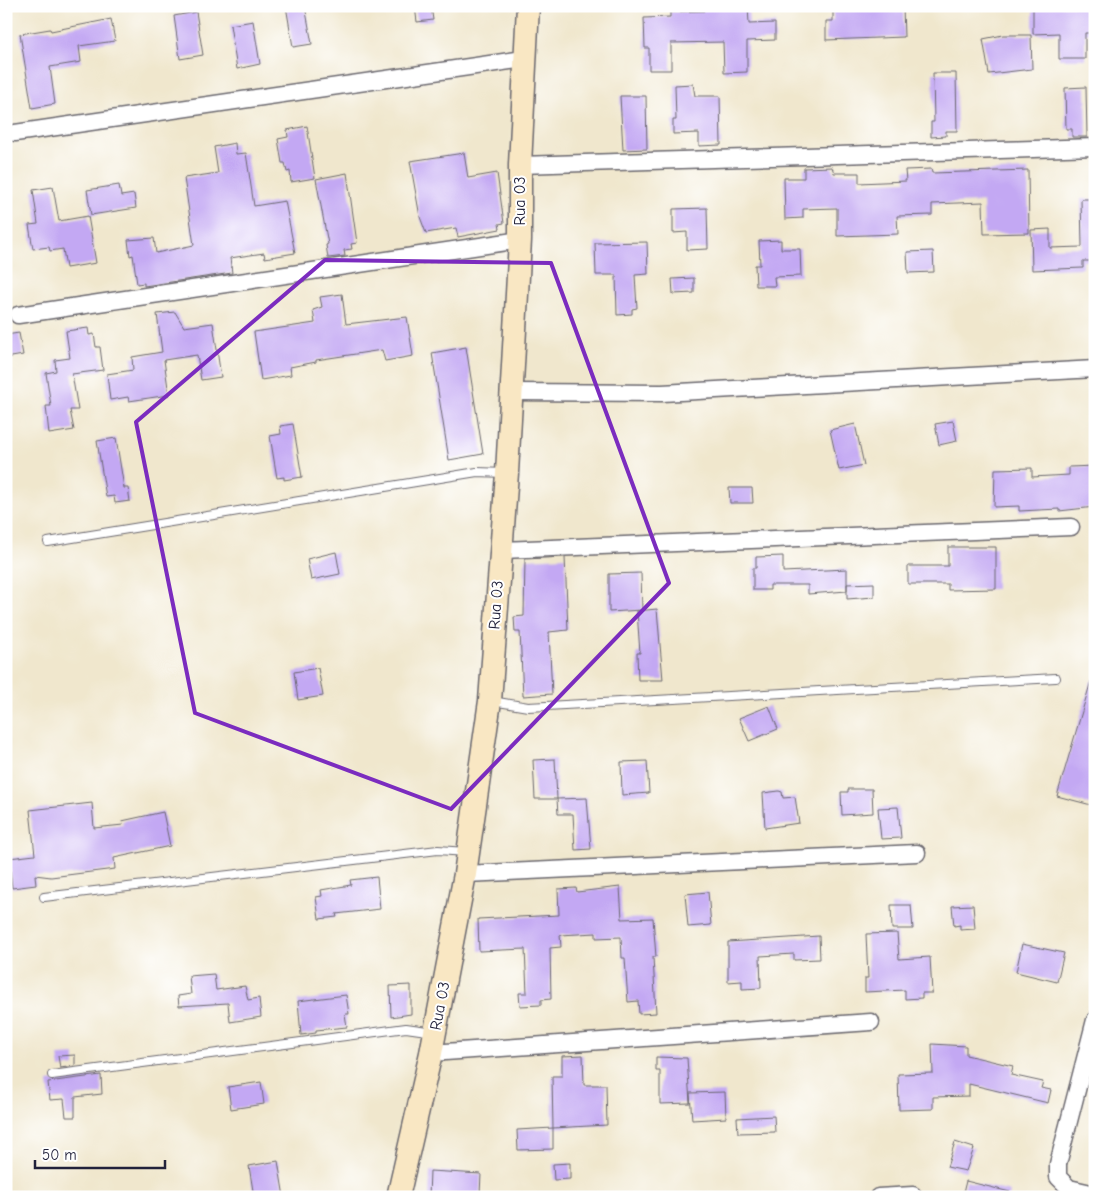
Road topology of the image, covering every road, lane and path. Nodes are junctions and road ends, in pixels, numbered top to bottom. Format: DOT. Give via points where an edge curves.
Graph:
graph roads {
  1 [pos="528,6"];
  2 [pos="524,59"];
  3 [pos="15,133"];
  4 [pos="1095,147"];
  5 [pos="520,164"];
  6 [pos="520,240"];
  7 [pos="18,315"];
  8 [pos="1095,368"];
  9 [pos="511,392"];
  10 [pos="507,473"];
  11 [pos="1071,527"];
  12 [pos="48,542"];
  13 [pos="500,550"];
  14 [pos="1056,678"];
  15 [pos="490,701"];
  16 [pos="917,853"];
  17 [pos="467,863"];
  18 [pos="44,897"];
  19 [pos="1095,1020"];
  20 [pos="871,1022"];
  21 [pos="433,1043"];
  22 [pos="52,1076"];
  23 [pos="1095,1194"];
  24 [pos="913,1195"];
  25 [pos="398,1197"];
  26 [pos="878,1197"];
  1 -- 2 [label="street, Rua 03"];
  2 -- 3 [label="street"];
  2 -- 5 [label="street, Rua 03"];
  4 -- 5 [label="street"];
  5 -- 6 [label="street, Rua 03"];
  6 -- 7 [label="street"];
  6 -- 9 [label="street, Rua 03"];
  8 -- 9 [label="street" via="662,393"];
  9 -- 10 [label="street, Rua 03"];
  10 -- 12 [label="lane" via="477,472"];
  10 -- 13 [label="street, Rua 03"];
  11 -- 13 [label="street"];
  13 -- 15 [label="street, Rua 03"];
  14 -- 15 [label="lane" via="528,707"];
  15 -- 17 [label="street, Rua 03"];
  16 -- 17 [label="street"];
  17 -- 18 [label="lane" via="438,850"];
  17 -- 21 [label="street, Rua 03"];
  19 -- 23 [label="street" via="1058,1164 1058,1177 1069,1188"];
  20 -- 21 [label="street"];
  21 -- 22 [label="lane" via="406,1028"];
  21 -- 25 [label="street, Rua 03"];
  24 -- 26 [label="street"];
}
